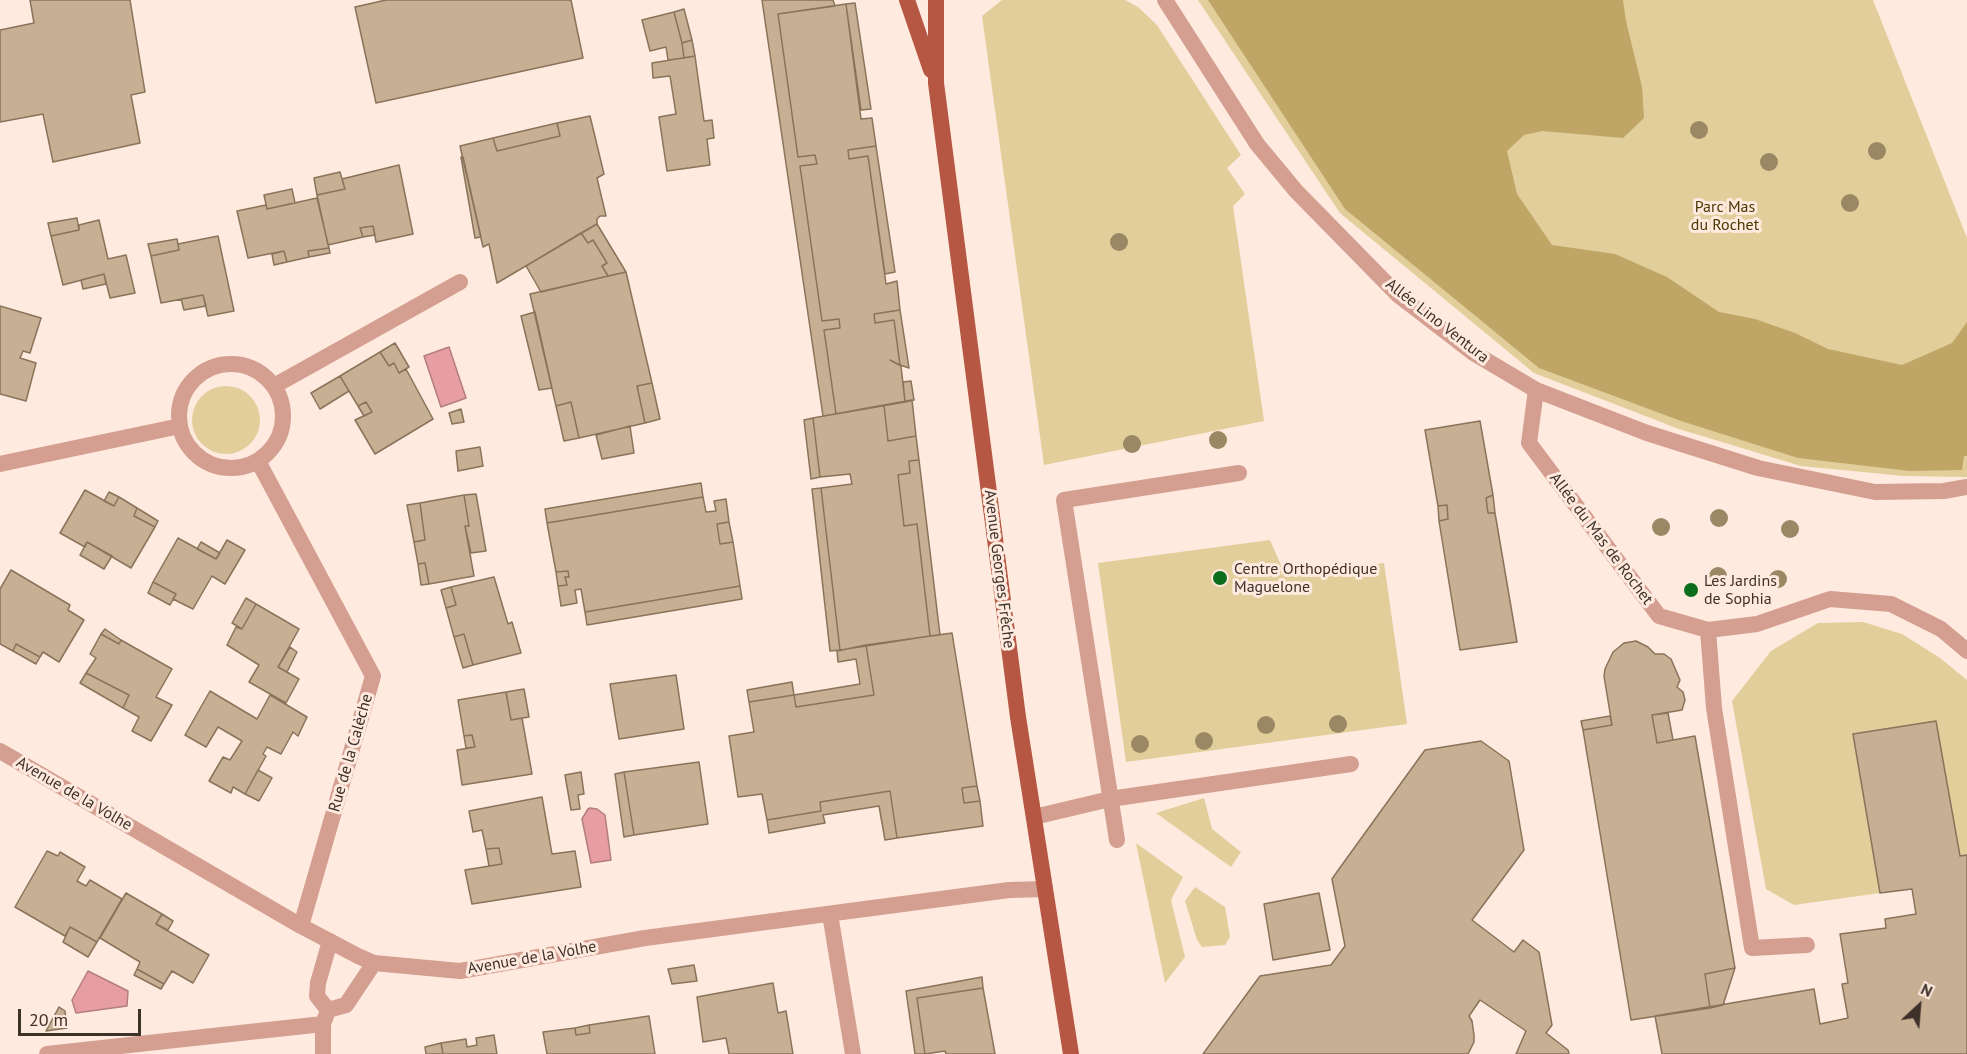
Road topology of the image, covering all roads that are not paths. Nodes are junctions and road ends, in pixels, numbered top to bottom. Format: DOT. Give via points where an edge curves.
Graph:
graph roads {
  1 [pos="908,0"];
  2 [pos="936,0"];
  3 [pos="1165,0"];
  4 [pos="936,83"];
  5 [pos="460,282"];
  6 [pos="274,386"];
  7 [pos="1536,390"];
  8 [pos="180,426"];
  9 [pos="258,460"];
  10 [pos="0,464"];
  11 [pos="1239,473"];
  12 [pos="1967,487"];
  13 [pos="1708,630"];
  14 [pos="1967,651"];
  15 [pos="0,751"];
  16 [pos="1351,764"];
  17 [pos="1110,799"];
  18 [pos="1034,817"];
  19 [pos="1117,840"];
  20 [pos="1045,889"];
  21 [pos="830,914"];
  22 [pos="302,926"];
  23 [pos="330,941"];
  24 [pos="1807,945"];
  25 [pos="374,963"];
  26 [pos="325,1017"];
  27 [pos="47,1054"];
  28 [pos="323,1054"];
  29 [pos="853,1054"];
  30 [pos="1071,1054"];
  1 -- 4 [label="main road, Avenue Georges Frêche"];
  2 -- 4 [label="main road, Avenue Georges Frêche"];
  3 -- 7 [label="street, Allée Lino Ventura" via="1257,144 1296,191 1398,295 1472,352"];
  4 -- 18 [label="main road, Avenue Georges Frêche" via="1017,717"];
  5 -- 6 [label="street"];
  6 -- 8 [label="street" via="245,365 227,363 210,368 195,377 185,392 179,409"];
  6 -- 9 [label="street" via="284,418 280,435"];
  7 -- 12 [label="street, Allée Lino Ventura" via="1647,433 1817,482 1875,492"];
  7 -- 13 [label="street, Allée du Mas de Rochet" via="1529,443 1659,616"];
  8 -- 9 [label="street" via="186,442 210,463 242,467"];
  8 -- 10 [label="street"];
  9 -- 22 [label="street, Rue de la Calèche" via="373,676"];
  11 -- 17 [label="street" via="1064,500"];
  13 -- 14 [label="street, Allée du Mas de Rochet" via="1756,624 1840,599 1891,604 1941,629"];
  13 -- 24 [label="street" via="1714,708 1752,948"];
  15 -- 22 [label="street, Avenue de la Volhe"];
  16 -- 17 [label="street"];
  17 -- 18 [label="street"];
  17 -- 19 [label="street"];
  18 -- 20 [label="main road, Avenue Georges Frêche"];
  20 -- 21 [label="street, Avenue de la Volhe" via="1009,890"];
  20 -- 30 [label="main road, Avenue Georges Frêche"];
  21 -- 25 [label="street, Avenue de la Volhe" via="645,938 460,971"];
  21 -- 29 [label="street"];
  22 -- 23 [label="street, Avenue de la Volhe"];
  23 -- 25 [label="street, Avenue de la Volhe"];
  23 -- 26 [label="street" via="317,996"];
  25 -- 26 [label="street" via="346,1005"];
  26 -- 27 [label="street"];
  26 -- 28 [label="street"];
}
